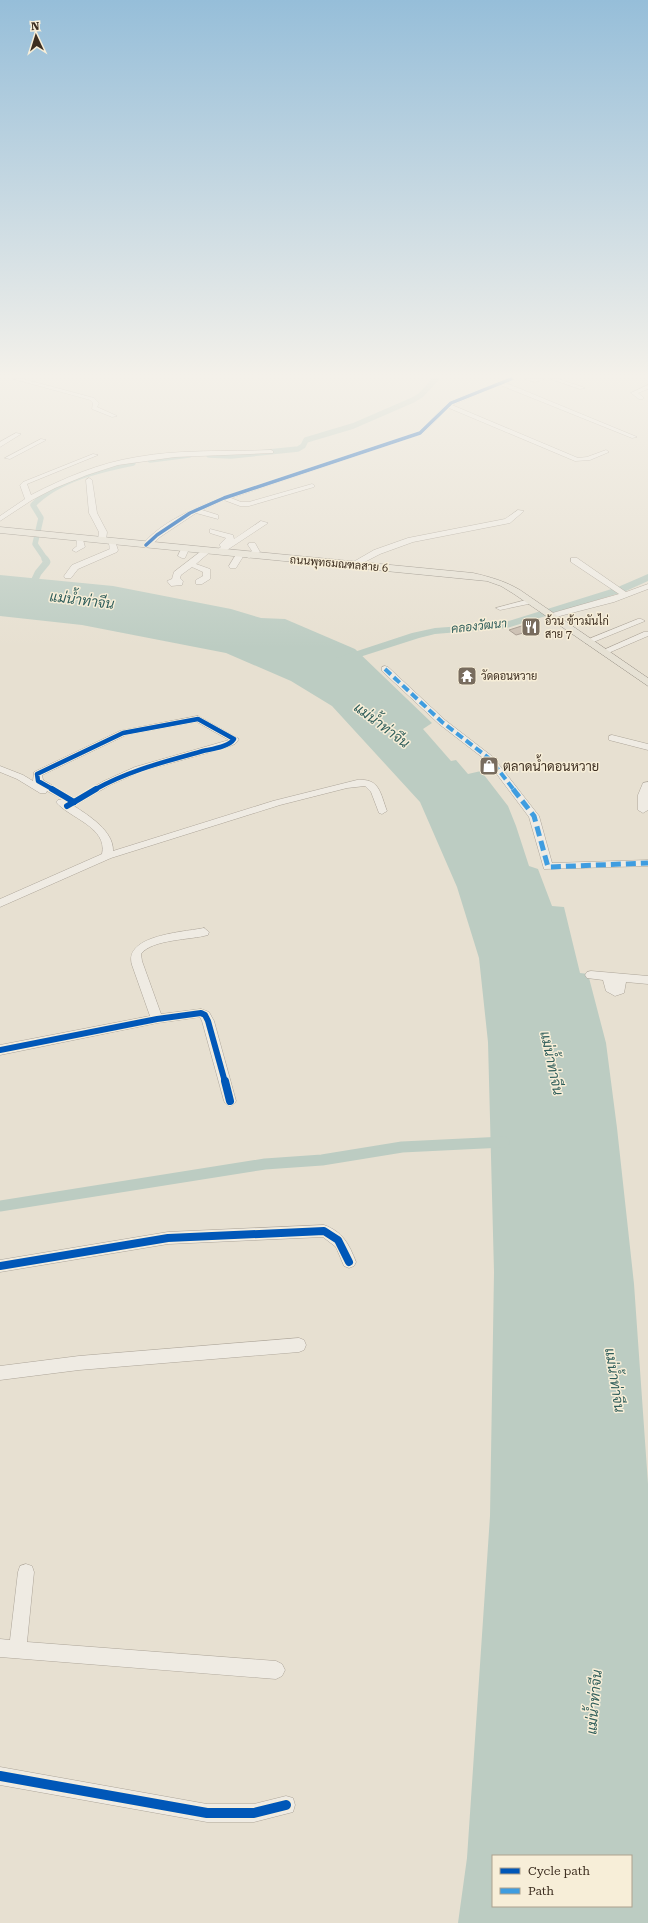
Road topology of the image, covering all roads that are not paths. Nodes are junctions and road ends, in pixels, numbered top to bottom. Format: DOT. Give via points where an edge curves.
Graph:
graph roads {
  1 [pos="61,469"];
  2 [pos="102,469"];
  3 [pos="312,469"];
  4 [pos="89,480"];
  5 [pos="312,486"];
  6 [pos="224,498"];
  7 [pos="28,500"];
  8 [pos="195,510"];
  9 [pos="520,511"];
  10 [pos="215,517"];
  11 [pos="0,519"];
  12 [pos="264,522"];
  13 [pos="0,530"];
  14 [pos="213,531"];
  15 [pos="79,538"];
  16 [pos="107,541"];
  17 [pos="252,544"];
  18 [pos="146,545"];
  19 [pos="76,550"];
  20 [pos="213,552"];
  21 [pos="245,555"];
  22 [pos="574,560"];
  23 [pos="189,565"];
  24 [pos="352,565"];
  25 [pos="233,566"];
  26 [pos="172,571"];
  27 [pos="68,576"];
  28 [pos="176,579"];
  29 [pos="199,582"];
  30 [pos="648,586"];
  31 [pos="621,591"];
  32 [pos="530,601"];
  33 [pos="500,608"];
  34 [pos="548,613"];
  35 [pos="642,622"];
  36 [pos="647,634"];
  37 [pos="588,641"];
  38 [pos="603,652"];
  39 [pos="385,669"];
  40 [pos="648,683"];
  41 [pos="612,738"];
  42 [pos="648,747"];
  43 [pos="0,769"];
  44 [pos="648,785"];
  45 [pos="70,804"];
  46 [pos="643,810"];
  47 [pos="382,811"];
  48 [pos="107,856"];
  49 [pos="648,863"];
  50 [pos="0,903"];
  51 [pos="204,932"];
  52 [pos="591,975"];
  53 [pos="648,980"];
  54 [pos="157,1019"];
  55 [pos="0,1050"];
  56 [pos="230,1101"];
  57 [pos="349,1262"];
  58 [pos="0,1266"];
  59 [pos="299,1345"];
  60 [pos="0,1373"];
  61 [pos="26,1572"];
  62 [pos="0,1648"];
  63 [pos="18,1649"];
  64 [pos="276,1670"];
  65 [pos="0,1776"];
  66 [pos="286,1805"];
  1 -- 7 [label="street" via="22,485"];
  2 -- 7 [label="street" via="75,477"];
  3 -- 6 [label="street"];
  4 -- 16 [label="street" via="93,513"];
  5 -- 6 [label="street" via="249,504 240,504"];
  6 -- 8 [label="street"];
  7 -- 11 [label="street"];
  8 -- 10 [label="street"];
  8 -- 18 [label="street" via="156,535"];
  9 -- 24 [label="street" via="507,521 411,540 377,552"];
  12 -- 20 [label="street"];
  13 -- 15 [label="main road, ถนนพุทธมณฑลสาย 6"];
  14 -- 20 [label="street" via="230,539"];
  15 -- 16 [label="main road, ถนนพุทธมณฑลสาย 6"];
  15 -- 19 [label="street" via="81,547"];
  16 -- 18 [label="main road, ถนนพุทธมณฑลสาย 6"];
  16 -- 27 [label="street" via="114,550 75,567"];
  17 -- 21 [label="street" via="256,552"];
  18 -- 20 [label="main road, ถนนพุทธมณฑลสาย 6" via="184,552"];
  20 -- 21 [label="main road, ถนนพุทธมณฑลสาย 6"];
  20 -- 23 [label="street"];
  21 -- 24 [label="main road, ถนนพุทธมณฑลสาย 6"];
  21 -- 25 [label="street"];
  22 -- 31 [label="street"];
  23 -- 26 [label="street" via="179,566"];
  23 -- 28 [label="street" via="177,574"];
  23 -- 29 [label="street" via="207,571 207,577"];
  24 -- 32 [label="main road, ถนนพุทธมณฑลสาย 6" via="489,579 504,584"];
  30 -- 31 [label="street"];
  31 -- 34 [label="street"];
  32 -- 33 [label="street"];
  32 -- 34 [label="main road, ถนนพุทธมณฑลสาย 6"];
  34 -- 37 [label="main road, ถนนพุทธมณฑลสาย 6"];
  35 -- 37 [label="street"];
  36 -- 38 [label="street"];
  37 -- 38 [label="main road, ถนนพุทธมณฑลสาย 6"];
  38 -- 40 [label="main road, ถนนพุทธมณฑลสาย 6"];
  39 -- 49 [label="street" via="442,722 490,759 534,816 548,867"];
  41 -- 42 [label="street"];
  43 -- 45 [label="street"];
  44 -- 46 [label="street" via="643,795"];
  45 -- 45 [label="street" via="136,770 214,748 234,739 202,720 193,719 112,737 37,774 38,781"];
  45 -- 48 [label="street" via="101,833 109,846 110,852"];
  47 -- 48 [label="street" via="375,790 371,786 353,784 270,804"];
  48 -- 50 [label="street"];
  51 -- 54 [label="street" via="144,944 137,950 138,969"];
  52 -- 53 [label="street" via="608,977 610,988 614,992 620,990 620,978"];
  54 -- 55 [label="street"];
  54 -- 56 [label="street" via="193,1013 205,1015"];
  57 -- 58 [label="street" via="341,1241 336,1235 324,1231 168,1238"];
  59 -- 60 [label="street" via="79,1363"];
  61 -- 63 [label="street"];
  62 -- 63 [label="street"];
  63 -- 64 [label="street"];
  65 -- 66 [label="street" via="208,1813 254,1813"];
}
